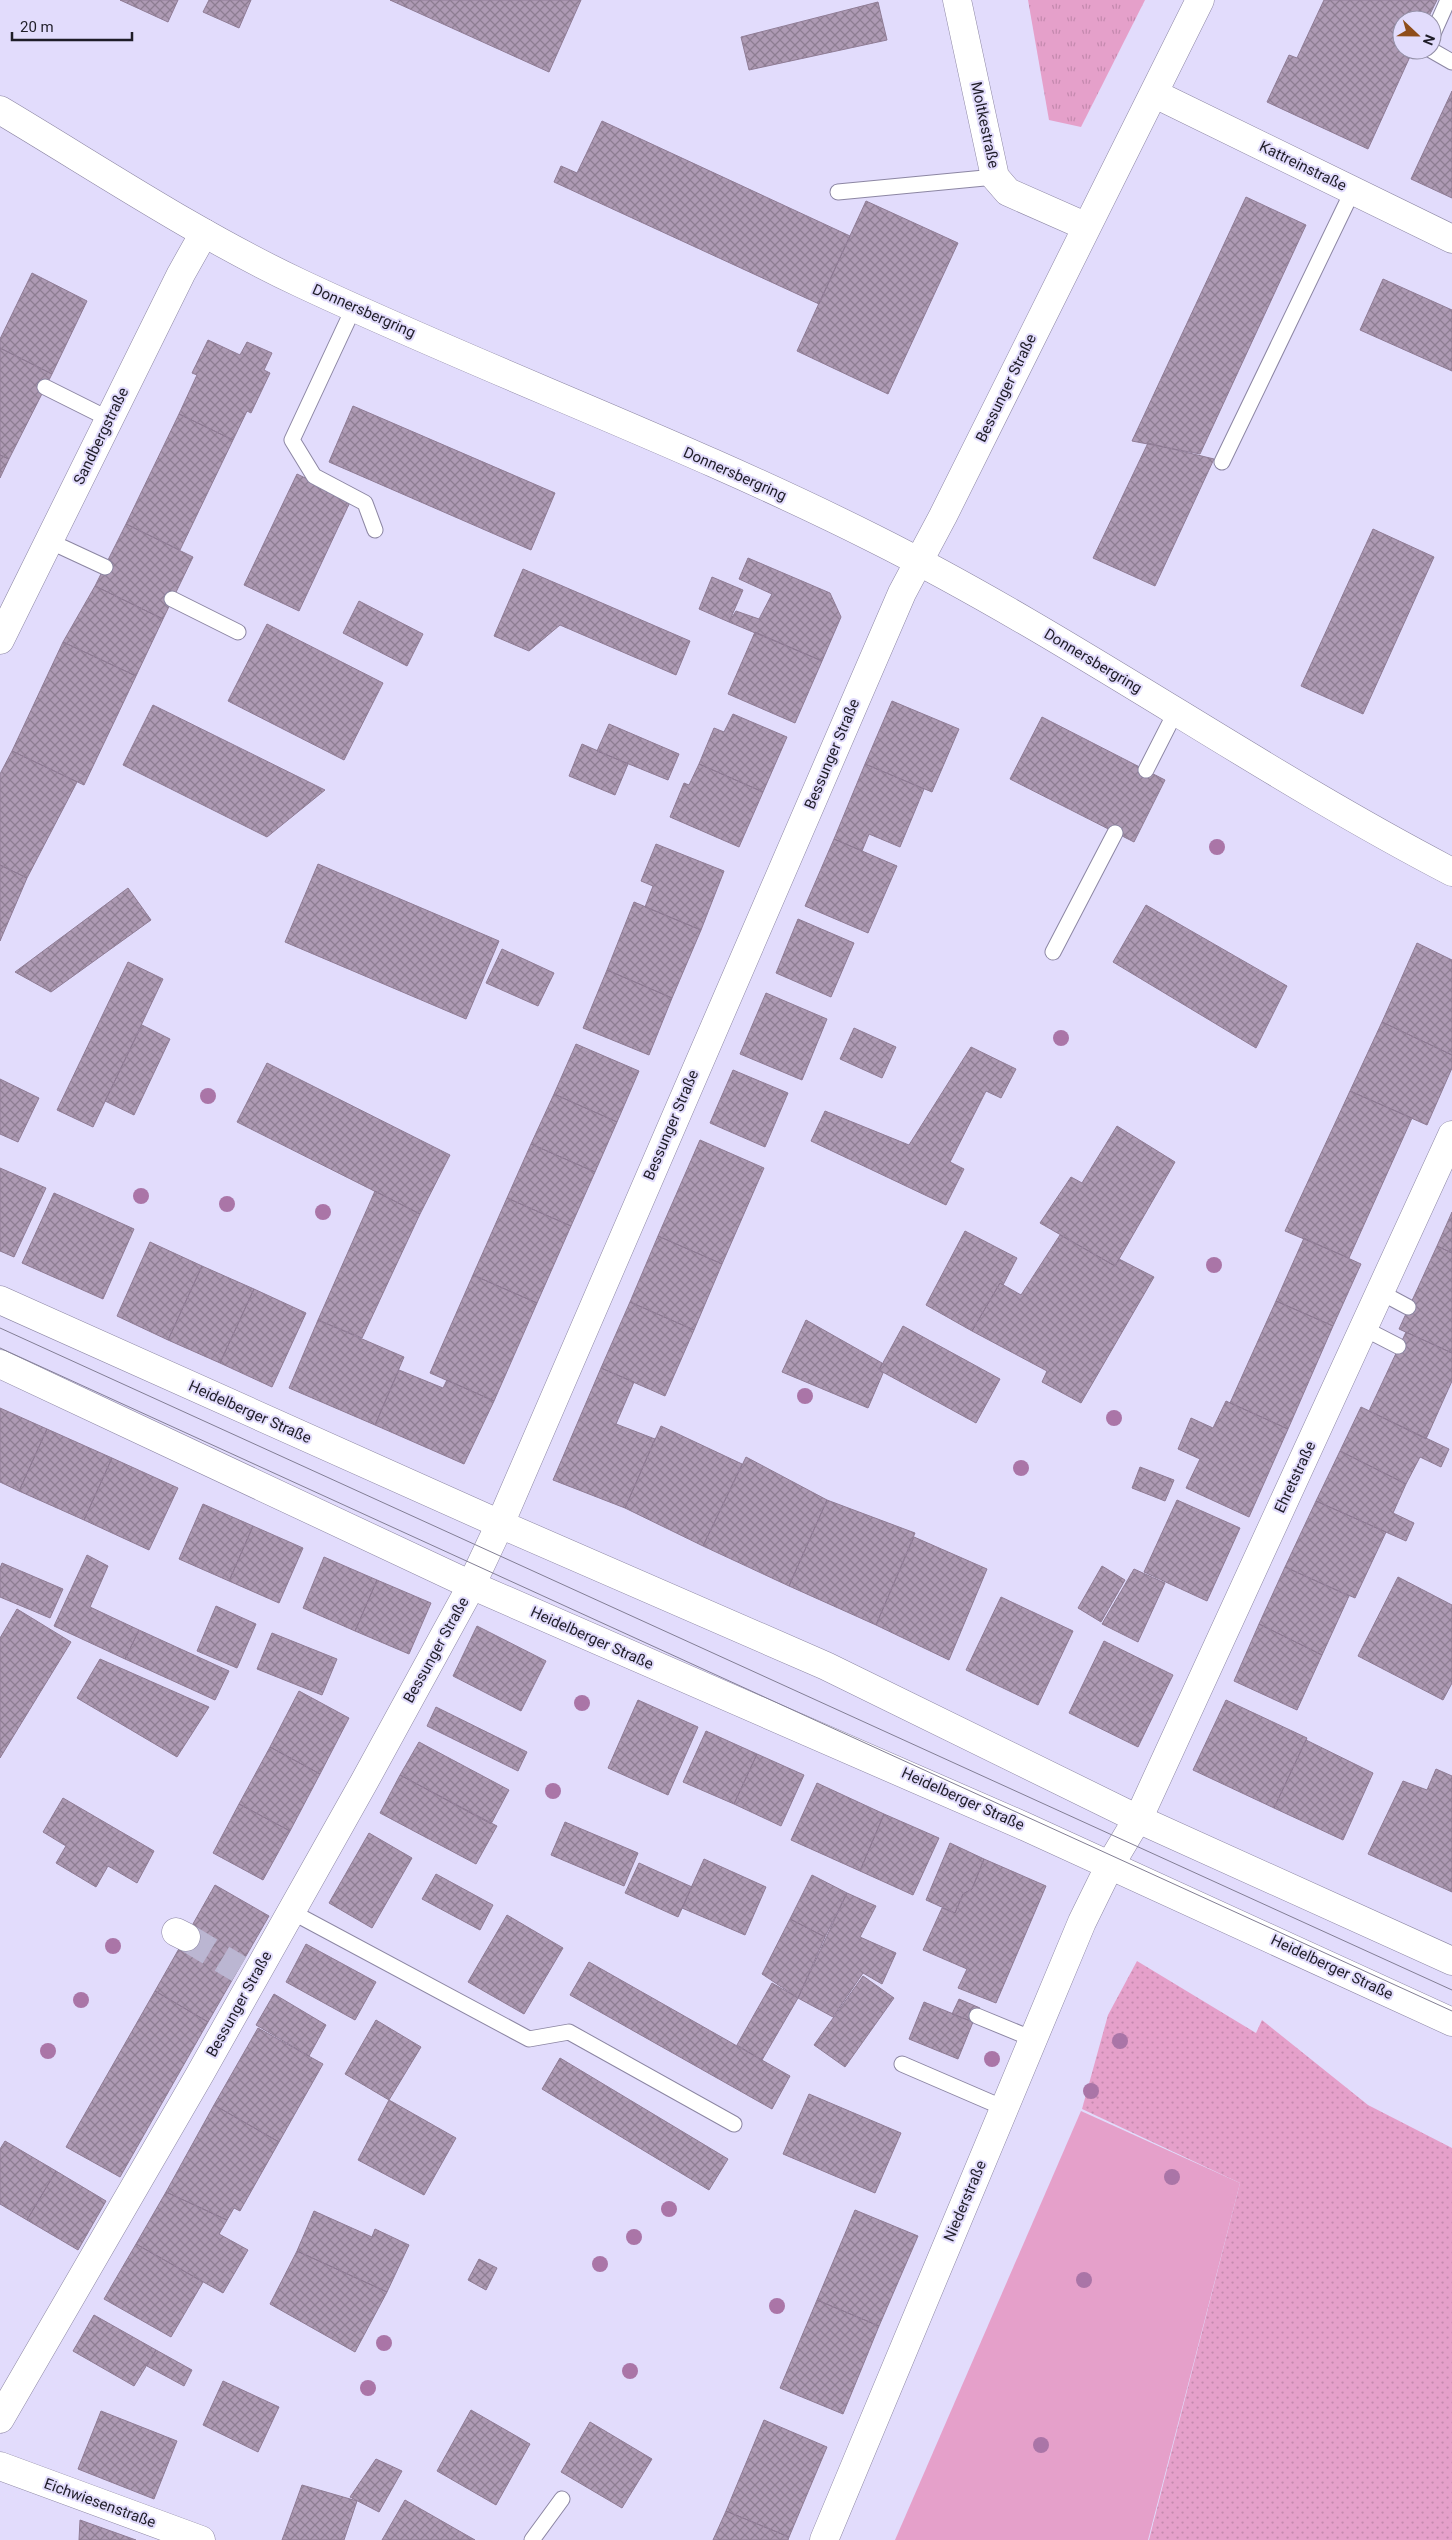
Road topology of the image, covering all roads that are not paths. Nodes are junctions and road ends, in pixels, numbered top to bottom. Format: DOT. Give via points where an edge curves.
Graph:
graph roads {
  1 [pos="957,0"];
  2 [pos="1200,0"];
  3 [pos="1448,0"];
  4 [pos="1442,14"];
  5 [pos="1155,94"];
  6 [pos="0,110"];
  7 [pos="996,177"];
  8 [pos="1353,190"];
  9 [pos="838,192"];
  10 [pos="1085,226"];
  11 [pos="204,233"];
  12 [pos="1452,239"];
  13 [pos="354,307"];
  14 [pos="45,387"];
  15 [pos="110,418"];
  16 [pos="1222,462"];
  17 [pos="375,530"];
  18 [pos="49,541"];
  19 [pos="919,561"];
  20 [pos="105,567"];
  21 [pos="172,599"];
  22 [pos="238,632"];
  23 [pos="0,640"];
  24 [pos="1176,712"];
  25 [pos="1146,770"];
  26 [pos="1115,833"];
  27 [pos="1452,872"];
  28 [pos="1053,952"];
  29 [pos="1452,1136"];
  30 [pos="1446,1164"];
  31 [pos="1380,1292"];
  32 [pos="0,1300"];
  33 [pos="1408,1307"];
  34 [pos="1363,1328"];
  35 [pos="1398,1346"];
  36 [pos="0,1364"];
  37 [pos="500,1524"];
  38 [pos="471,1585"];
  39 [pos="1138,1819"];
  40 [pos="1110,1865"];
  41 [pos="292,1912"];
  42 [pos="1452,1961"];
  43 [pos="977,2016"];
  44 [pos="1452,2022"];
  45 [pos="1033,2040"];
  46 [pos="902,2064"];
  47 [pos="1004,2108"];
  48 [pos="734,2124"];
  49 [pos="2,2406"];
  50 [pos="0,2466"];
  51 [pos="562,2499"];
  52 [pos="201,2540"];
  53 [pos="532,2540"];
  54 [pos="824,2540"];
  1 -- 7 [label="street, Moltkestraße"];
  2 -- 5 [label="street, Bessunger Straße"];
  3 -- 4 [label="lane"];
  5 -- 8 [label="street, Kattreinstraße"];
  5 -- 10 [label="street, Bessunger Straße"];
  6 -- 11 [label="street, Donnersbergring"];
  7 -- 9 [label="lane"];
  7 -- 10 [label="street, Moltkestraße" via="1008,192"];
  8 -- 12 [label="street, Kattreinstraße"];
  8 -- 16 [label="lane"];
  10 -- 19 [label="street, Bessunger Straße"];
  11 -- 13 [label="street, Donnersbergring"];
  11 -- 15 [label="street, Sandbergstraße"];
  13 -- 17 [label="lane" via="292,440 314,476 365,503"];
  13 -- 19 [label="street, Donnersbergring" via="801,503"];
  14 -- 15 [label="lane"];
  15 -- 18 [label="street, Sandbergstraße"];
  18 -- 20 [label="lane"];
  18 -- 23 [label="street, Sandbergstraße"];
  19 -- 24 [label="street, Donnersbergring" via="1008,610"];
  19 -- 37 [label="street, Bessunger Straße" via="887,627"];
  21 -- 22 [label="lane"];
  24 -- 25 [label="lane"];
  24 -- 27 [label="street, Donnersbergring" via="1381,834"];
  26 -- 28 [label="lane"];
  29 -- 30 [label="street, Ehretstraße"];
  30 -- 31 [label="street, Ehretstraße"];
  31 -- 33 [label="lane"];
  31 -- 34 [label="street, Ehretstraße"];
  32 -- 37 [label="street, Heidelberger Straße"];
  34 -- 35 [label="lane"];
  34 -- 39 [label="street, Ehretstraße"];
  36 -- 38 [label="street, Heidelberger Straße"];
  37 -- 38 [label="street"];
  37 -- 39 [label="street, Heidelberger Straße" via="826,1666"];
  38 -- 40 [label="street, Heidelberger Straße"];
  38 -- 41 [label="street, Bessunger Straße"];
  39 -- 40 [label="street, Ehretstraße"];
  39 -- 42 [label="street, Heidelberger Straße"];
  40 -- 44 [label="street, Heidelberger Straße"];
  40 -- 45 [label="street, Niederstraße" via="1082,1922"];
  41 -- 48 [label="lane" via="529,2039 569,2032"];
  41 -- 49 [label="street, Bessunger Straße" via="200,2074"];
  43 -- 45 [label="lane"];
  45 -- 47 [label="street, Niederstraße"];
  46 -- 47 [label="lane"];
  47 -- 54 [label="street, Niederstraße"];
  50 -- 52 [label="street, Eichwiesenstraße"];
  51 -- 53 [label="lane"];
}
